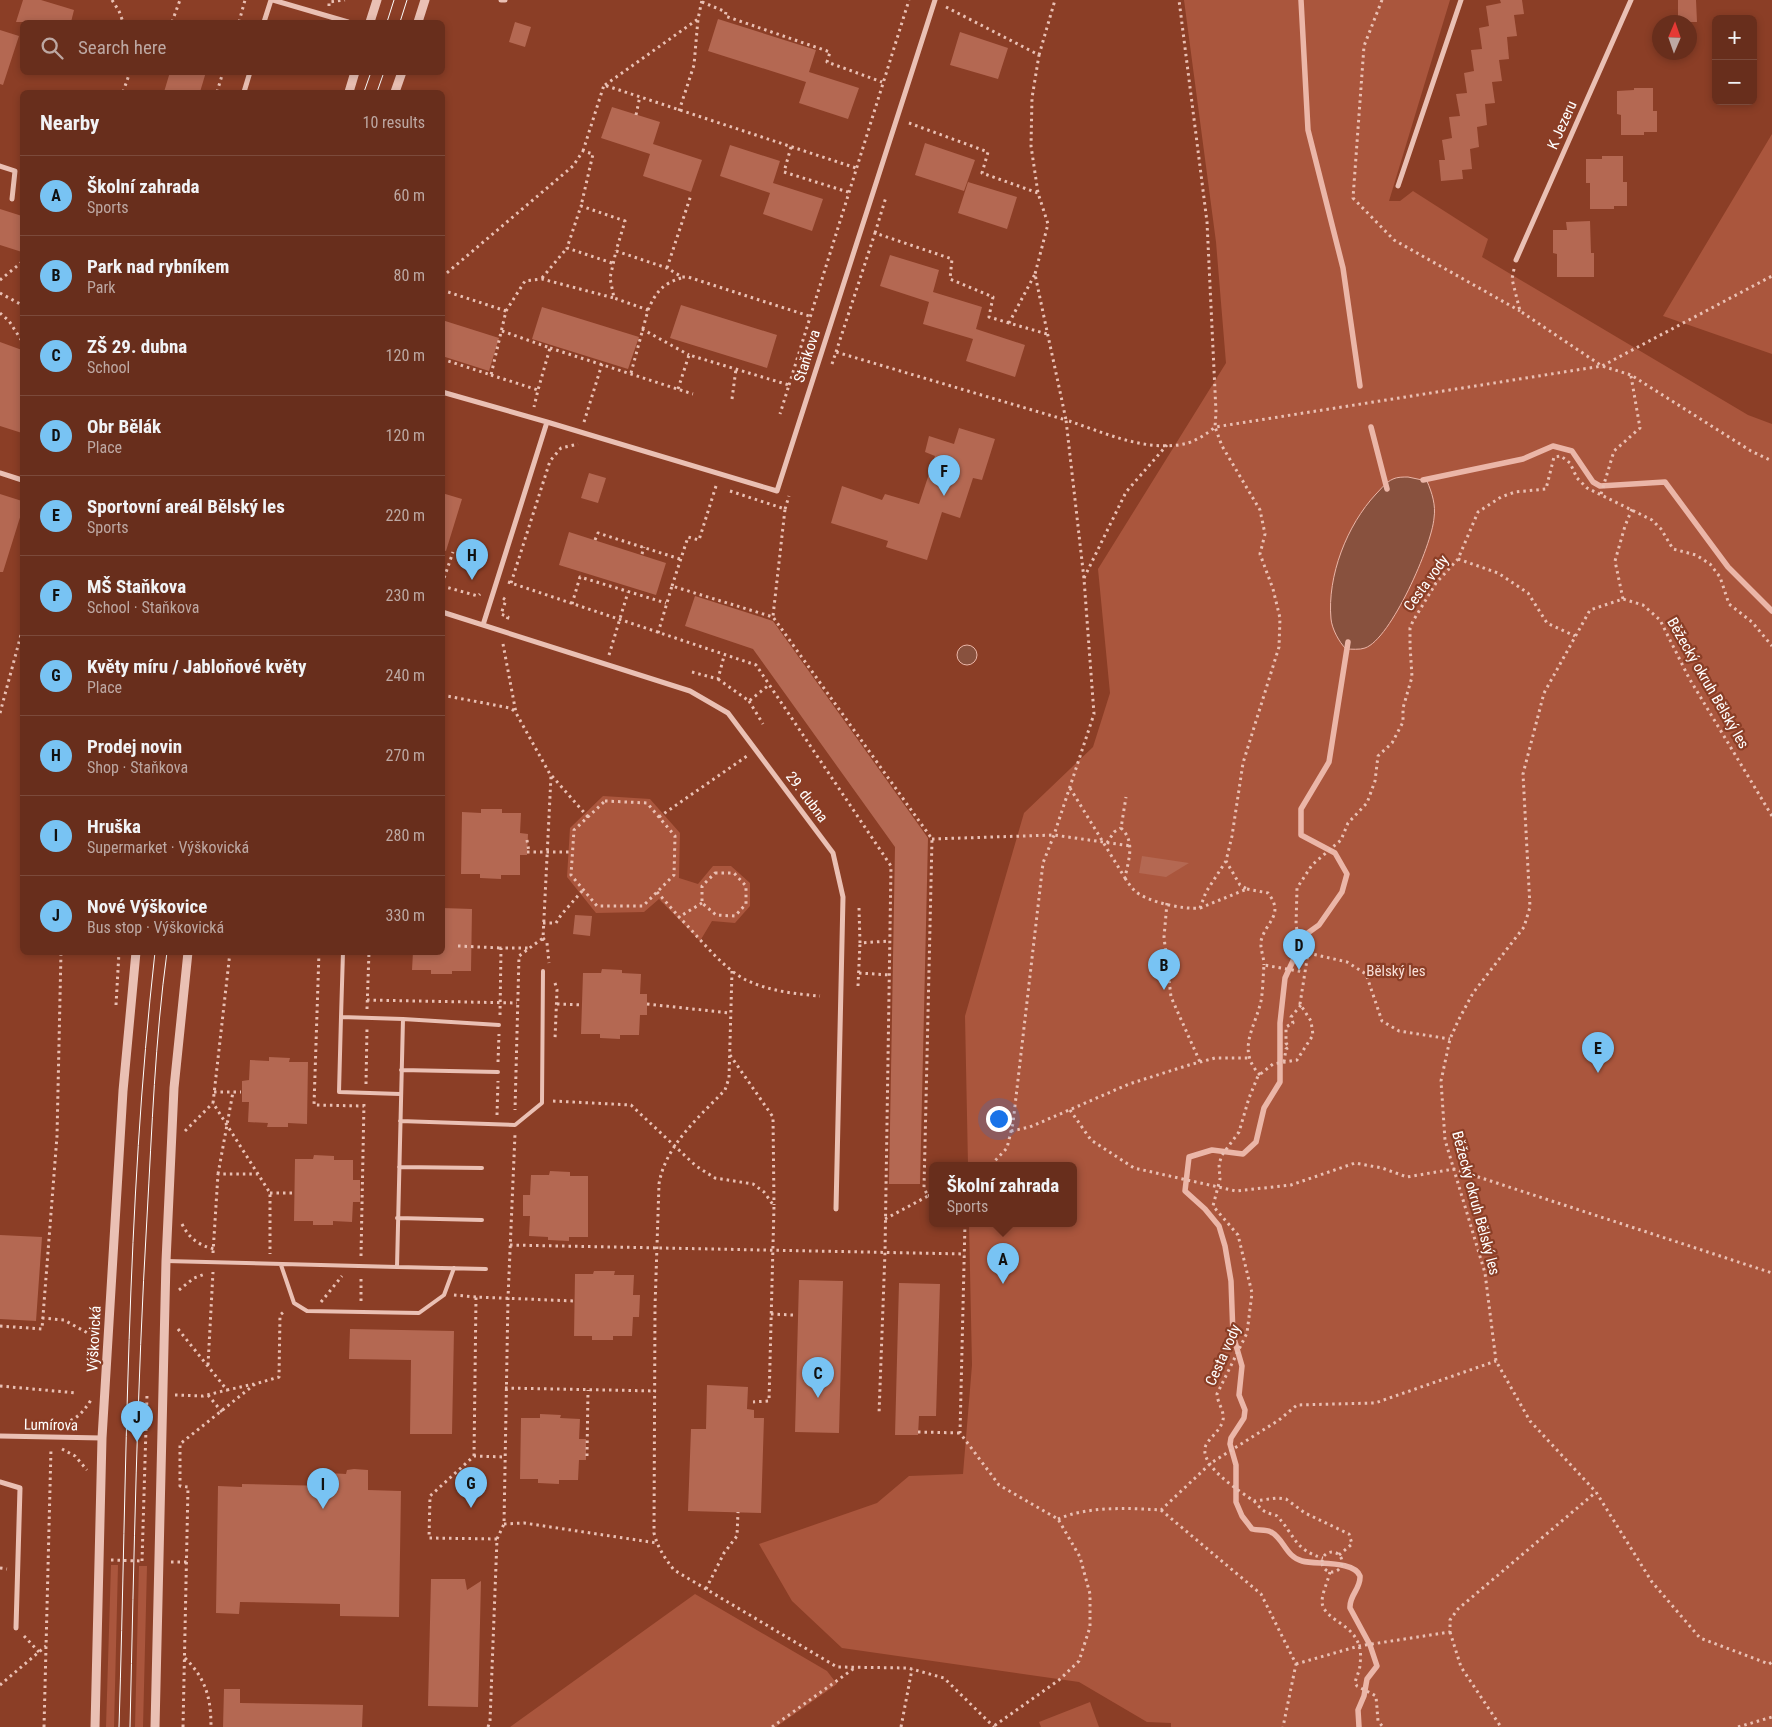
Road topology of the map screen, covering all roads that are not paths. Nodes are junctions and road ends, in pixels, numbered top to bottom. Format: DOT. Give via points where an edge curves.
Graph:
graph roads {
  1 [pos="272,0"];
  2 [pos="377,0"];
  3 [pos="425,0"];
  4 [pos="501,0"];
  5 [pos="505,0"];
  6 [pos="935,0"];
  7 [pos="1461,0"];
  8 [pos="1631,0"];
  9 [pos="265,20"];
  10 [pos="341,20"];
  11 [pos="371,20"];
  12 [pos="419,20"];
  13 [pos="249,75"];
  14 [pos="354,75"];
  15 [pos="401,75"];
  16 [pos="245,90"];
  17 [pos="349,90"];
  18 [pos="396,90"];
  19 [pos="0,166"];
  20 [pos="1398,186"];
  21 [pos="12,199"];
  22 [pos="1516,260"];
  23 [pos="445,393"];
  24 [pos="547,422"];
  25 [pos="0,473"];
  26 [pos="20,479"];
  27 [pos="445,613"];
  28 [pos="484,625"];
  29 [pos="136,955"];
  30 [pos="188,955"];
  31 [pos="343,955"];
  32 [pos="543,971"];
  33 [pos="342,1017"];
  34 [pos="403,1019"];
  35 [pos="499,1025"];
  36 [pos="402,1070"];
  37 [pos="498,1072"];
  38 [pos="400,1094"];
  39 [pos="400,1121"];
  40 [pos="399,1167"];
  41 [pos="482,1168"];
  42 [pos="836,1209"];
  43 [pos="397,1218"];
  44 [pos="482,1220"];
  45 [pos="166,1261"];
  46 [pos="281,1265"];
  47 [pos="397,1267"];
  48 [pos="454,1268"];
  49 [pos="486,1269"];
  50 [pos="0,1436"];
  51 [pos="102,1438"];
  52 [pos="0,1482"];
  53 [pos="16,1628"];
  54 [pos="95,1727"];
  55 [pos="155,1727"];
  1 -- 9 [label="street"];
  1 -- 10 [label="street"];
  2 -- 11 [label="street"];
  3 -- 12 [label="street"];
  4 -- 5 [label="street"];
  6 -- 24 [label="street, Staňkova" via="777,491"];
  7 -- 20 [label="street"];
  8 -- 22 [label="street, K Jezeru"];
  13 -- 16 [label="street"];
  14 -- 17 [label="street"];
  15 -- 18 [label="street"];
  19 -- 21 [label="street" via="16,171"];
  23 -- 24 [label="street, Staňkova"];
  24 -- 28 [label="street"];
  25 -- 26 [label="street"];
  27 -- 28 [label="street, 29. dubna"];
  28 -- 42 [label="street, 29. dubna" via="690,691 728,713 833,852 843,897"];
  29 -- 51 [label="street, Výškovická" via="123,1091"];
  30 -- 45 [label="street" via="174,1088"];
  31 -- 33 [label="lane"];
  32 -- 39 [label="lane" via="542,1103 515,1125"];
  33 -- 34 [label="lane"];
  33 -- 38 [label="lane" via="339,1092"];
  34 -- 35 [label="lane"];
  34 -- 36 [label="lane"];
  36 -- 37 [label="lane"];
  36 -- 38 [label="lane"];
  38 -- 39 [label="lane"];
  39 -- 40 [label="lane"];
  40 -- 41 [label="lane"];
  40 -- 43 [label="lane"];
  43 -- 44 [label="lane"];
  43 -- 47 [label="lane"];
  45 -- 46 [label="lane"];
  45 -- 55 [label="street"];
  46 -- 47 [label="lane"];
  46 -- 48 [label="lane" via="294,1303 307,1310 361,1312 419,1313 444,1295"];
  47 -- 48 [label="lane"];
  48 -- 49 [label="lane"];
  50 -- 51 [label="street, Lumírova"];
  51 -- 54 [label="street, Výškovická"];
  52 -- 53 [label="street" via="20,1488"];
}
